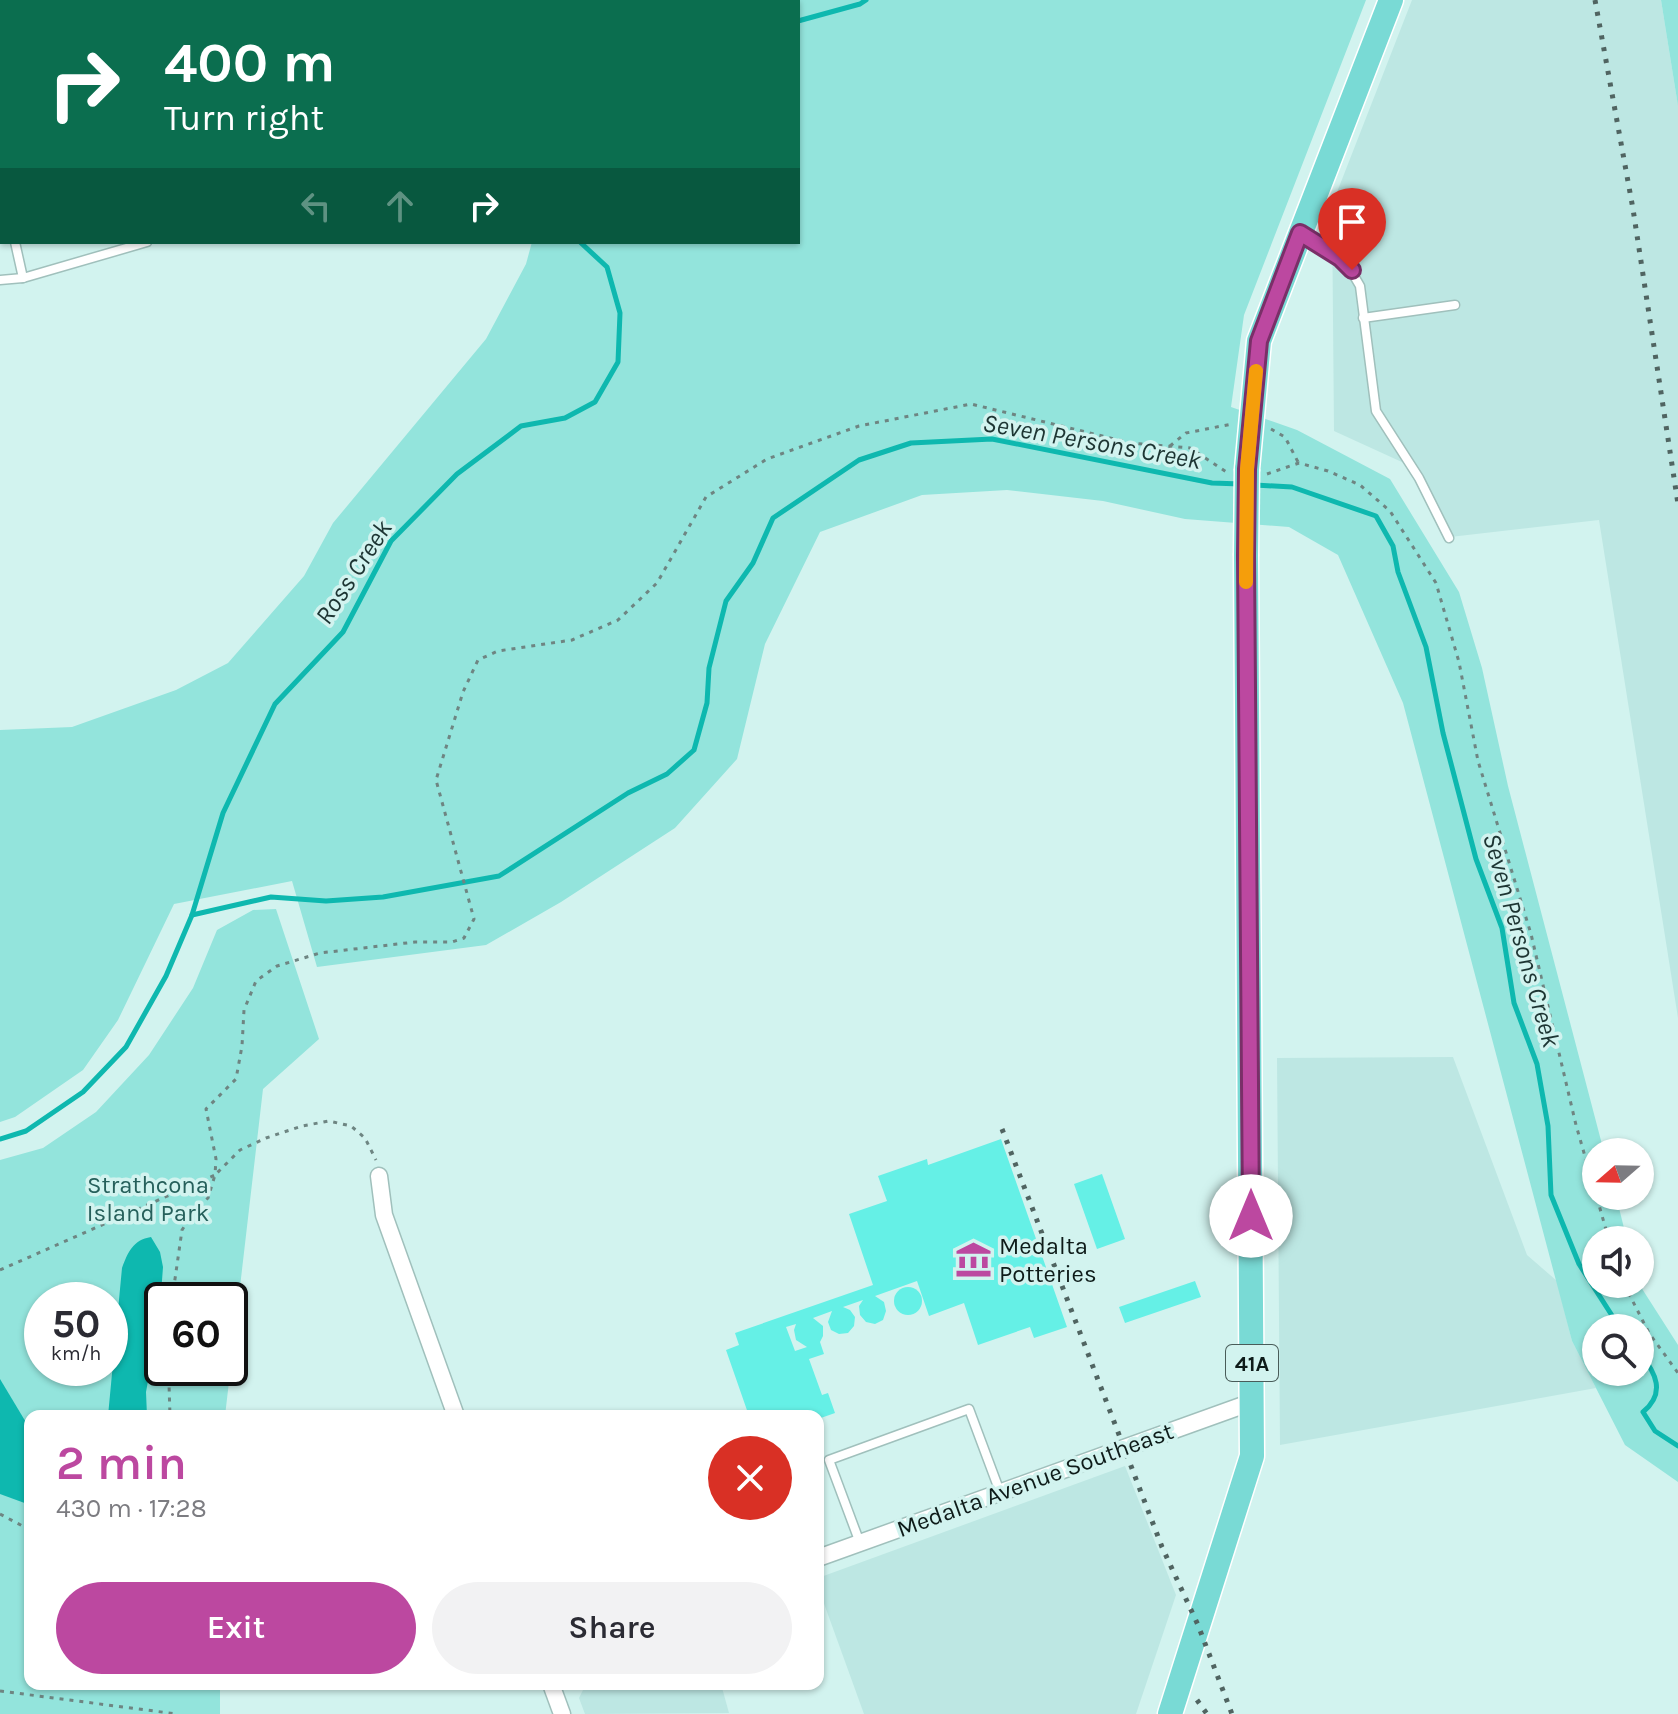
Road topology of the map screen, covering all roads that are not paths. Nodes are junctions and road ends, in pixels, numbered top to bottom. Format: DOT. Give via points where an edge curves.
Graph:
graph roads {
  1 [pos="1391,0"];
  2 [pos="1300,233"];
  3 [pos="15,244"];
  4 [pos="140,244"];
  5 [pos="23,278"];
  6 [pos="0,280"];
  7 [pos="1455,305"];
  8 [pos="1363,318"];
  9 [pos="1449,538"];
  10 [pos="379,1176"];
  11 [pos="1252,1402"];
  12 [pos="454,1410"];
  13 [pos="1000,1492"];
  14 [pos="860,1543"];
  15 [pos="824,1556"];
  16 [pos="553,1690"];
  17 [pos="562,1714"];
  18 [pos="1170,1714"];
  1 -- 2 [label="main road, 41A"];
  2 -- 8 [label="lane" via="1352,270 1360,286"];
  2 -- 11 [label="main road, 41A, bridge" via="1259,341 1249,473"];
  3 -- 5 [label="lane"];
  4 -- 5 [label="lane"];
  5 -- 6 [label="lane"];
  7 -- 8 [label="lane"];
  8 -- 9 [label="lane" via="1376,411"];
  10 -- 12 [label="street" via="384,1215"];
  11 -- 13 [label="street, Medalta Avenue Southeast"];
  11 -- 18 [label="main road, 41A" via="1252,1456"];
  13 -- 14 [label="street, Medalta Avenue Southeast"];
  13 -- 14 [label="lane" via="969,1409 955,1414 829,1460"];
  14 -- 15 [label="street, Medalta Avenue Southeast"];
  16 -- 17 [label="street"];
}
